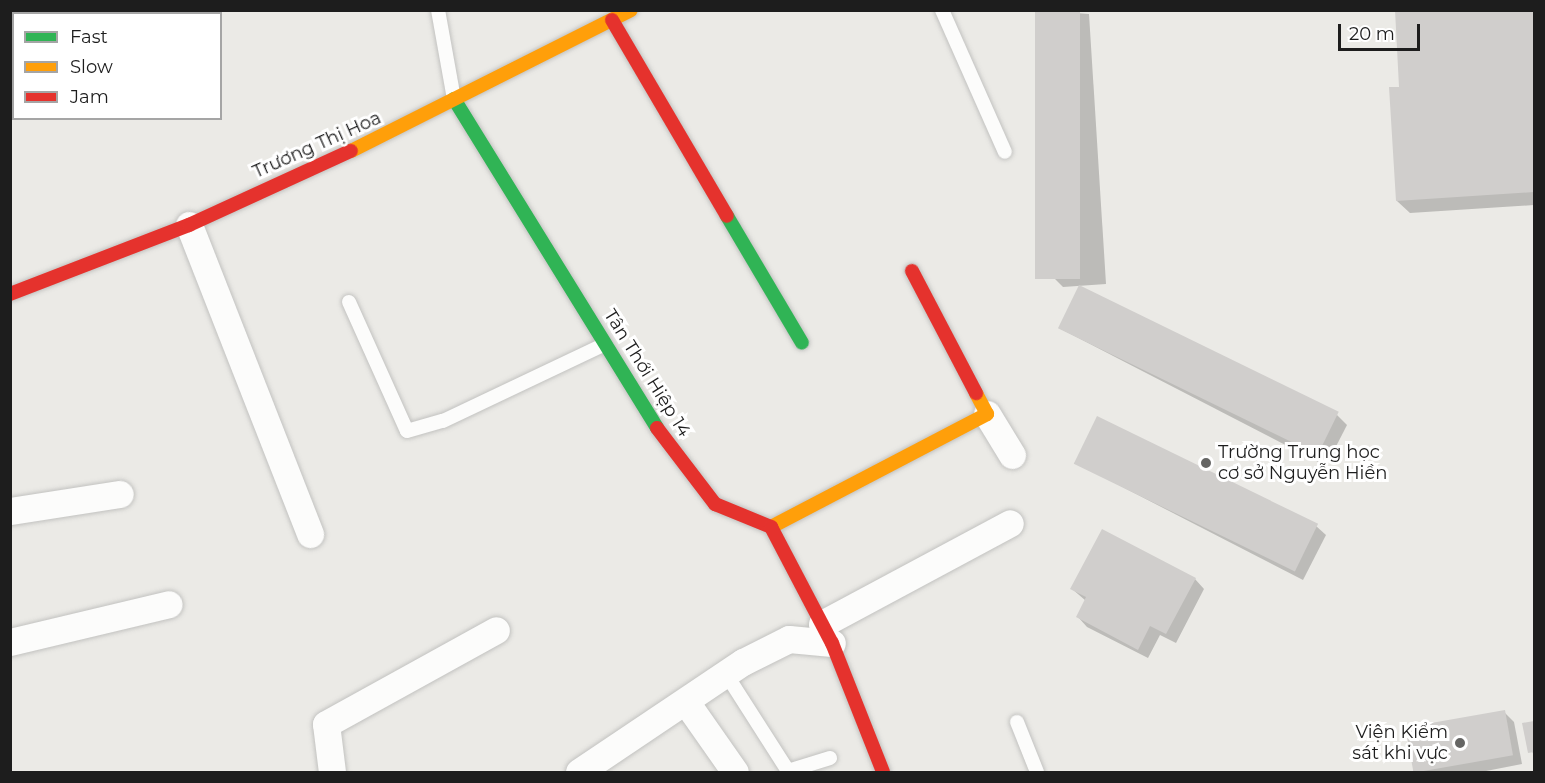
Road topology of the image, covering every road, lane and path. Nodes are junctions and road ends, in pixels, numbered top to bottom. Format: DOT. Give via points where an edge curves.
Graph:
graph roads {
  1 [pos="438,10"];
  2 [pos="631,10"];
  3 [pos="942,10"];
  4 [pos="612,20"];
  5 [pos="454,99"];
  6 [pos="1005,152"];
  7 [pos="189,225"];
  8 [pos="912,271"];
  9 [pos="10,294"];
  10 [pos="349,302"];
  11 [pos="607,343"];
  12 [pos="802,343"];
  13 [pos="987,414"];
  14 [pos="1012,455"];
  15 [pos="120,494"];
  16 [pos="10,511"];
  17 [pos="1010,523"];
  18 [pos="771,527"];
  19 [pos="310,534"];
  20 [pos="169,604"];
  21 [pos="496,630"];
  22 [pos="827,633"];
  23 [pos="10,642"];
  24 [pos="726,674"];
  25 [pos="686,702"];
  26 [pos="1017,722"];
  27 [pos="830,758"];
  28 [pos="332,772"];
  29 [pos="579,772"];
  30 [pos="735,772"];
  31 [pos="883,772"];
  32 [pos="1037,772"];
  1 -- 5 [label="lane"];
  2 -- 4 [label="street, Trương Thị Hoa"];
  3 -- 6 [label="lane"];
  4 -- 5 [label="street, Trương Thị Hoa"];
  4 -- 12 [label="street"];
  5 -- 7 [label="street, Trương Thị Hoa"];
  5 -- 11 [label="street, Tân Thới Hiệp 14"];
  7 -- 9 [label="street, Trương Thị Hoa"];
  7 -- 19 [label="street"];
  8 -- 13 [label="street"];
  10 -- 11 [label="lane" via="406,431 443,421"];
  11 -- 18 [label="street, Tân Thới Hiệp 14" via="651,420 715,504"];
  13 -- 14 [label="street"];
  13 -- 18 [label="street"];
  15 -- 16 [label="street"];
  17 -- 22 [label="street"];
  18 -- 22 [label="street"];
  20 -- 23 [label="street"];
  21 -- 28 [label="street" via="326,724"];
  22 -- 24 [label="street" via="789,639"];
  22 -- 31 [label="street"];
  24 -- 25 [label="street"];
  24 -- 27 [label="lane" via="788,771"];
  25 -- 29 [label="street"];
  25 -- 30 [label="street"];
  26 -- 32 [label="lane"];
}
